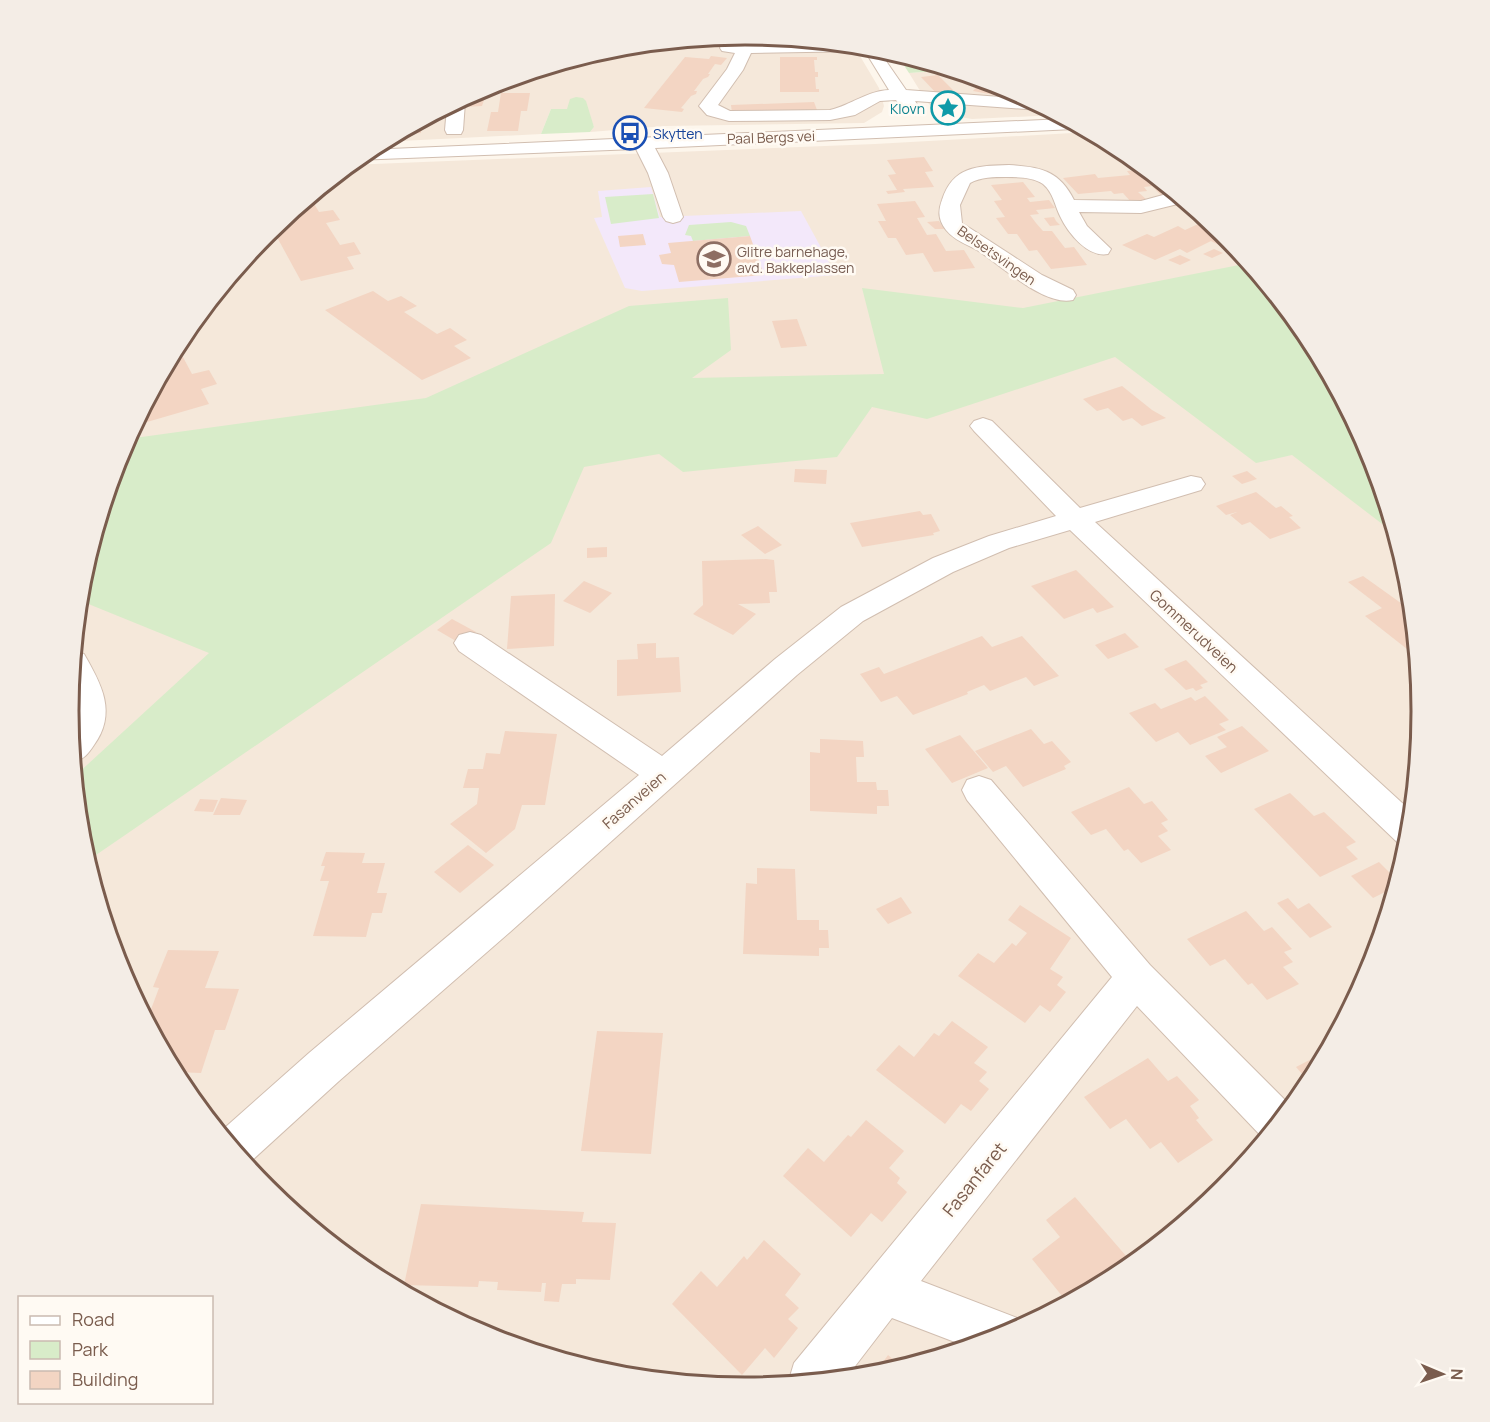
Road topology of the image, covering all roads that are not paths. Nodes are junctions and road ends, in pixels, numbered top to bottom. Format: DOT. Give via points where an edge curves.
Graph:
graph roads {
  1 [pos="735,45"];
  2 [pos="879,59"];
  3 [pos="900,94"];
  4 [pos="1015,103"];
  5 [pos="455,112"];
  6 [pos="1060,125"];
  7 [pos="454,130"];
  8 [pos="925,130"];
  9 [pos="642,142"];
  10 [pos="378,155"];
  11 [pos="1171,199"];
  12 [pos="1066,206"];
  13 [pos="673,217"];
  14 [pos="1100,249"];
  15 [pos="1065,295"];
  16 [pos="982,426"];
  17 [pos="1191,484"];
  18 [pos="1076,520"];
  19 [pos="470,643"];
  20 [pos="80,677"];
  21 [pos="80,739"];
  22 [pos="663,774"];
  23 [pos="980,790"];
  24 [pos="1401,823"];
  25 [pos="1136,977"];
  26 [pos="1272,1117"];
  27 [pos="239,1144"];
  28 [pos="884,1291"];
  29 [pos="989,1330"];
  30 [pos="819,1373"];
  1 -- 3 [label="street" via="735,70 708,106 729,116 830,115 849,111 876,96"];
  2 -- 3 [label="street"];
  3 -- 4 [label="street"];
  3 -- 8 [label="street"];
  5 -- 7 [label="street"];
  6 -- 8 [label="street, Paal Bergs vei"];
  8 -- 9 [label="street, Paal Bergs vei"];
  9 -- 10 [label="street, Paal Bergs vei"];
  9 -- 13 [label="street"];
  11 -- 12 [label="street" via="1141,207"];
  12 -- 14 [label="street, Belsetsvingen" via="1080,231"];
  12 -- 15 [label="street, Belsetsvingen" via="1065,198 1050,180 1030,172 1010,172 964,177 955,189 949,212 959,232 1013,268"];
  16 -- 18 [label="street, Gommerudveien"];
  17 -- 18 [label="street, Fasanveien"];
  18 -- 22 [label="street, Fasanveien" via="980,549 852,614"];
  18 -- 24 [label="street, Gommerudveien"];
  19 -- 22 [label="street"];
  20 -- 21 [label="street" via="90,700 88,728"];
  22 -- 27 [label="street, Fasanveien"];
  23 -- 25 [label="street"];
  25 -- 26 [label="street"];
  25 -- 28 [label="street, Fasanfaret"];
  28 -- 29 [label="street"];
  28 -- 30 [label="street, Fasanfaret"];
}
